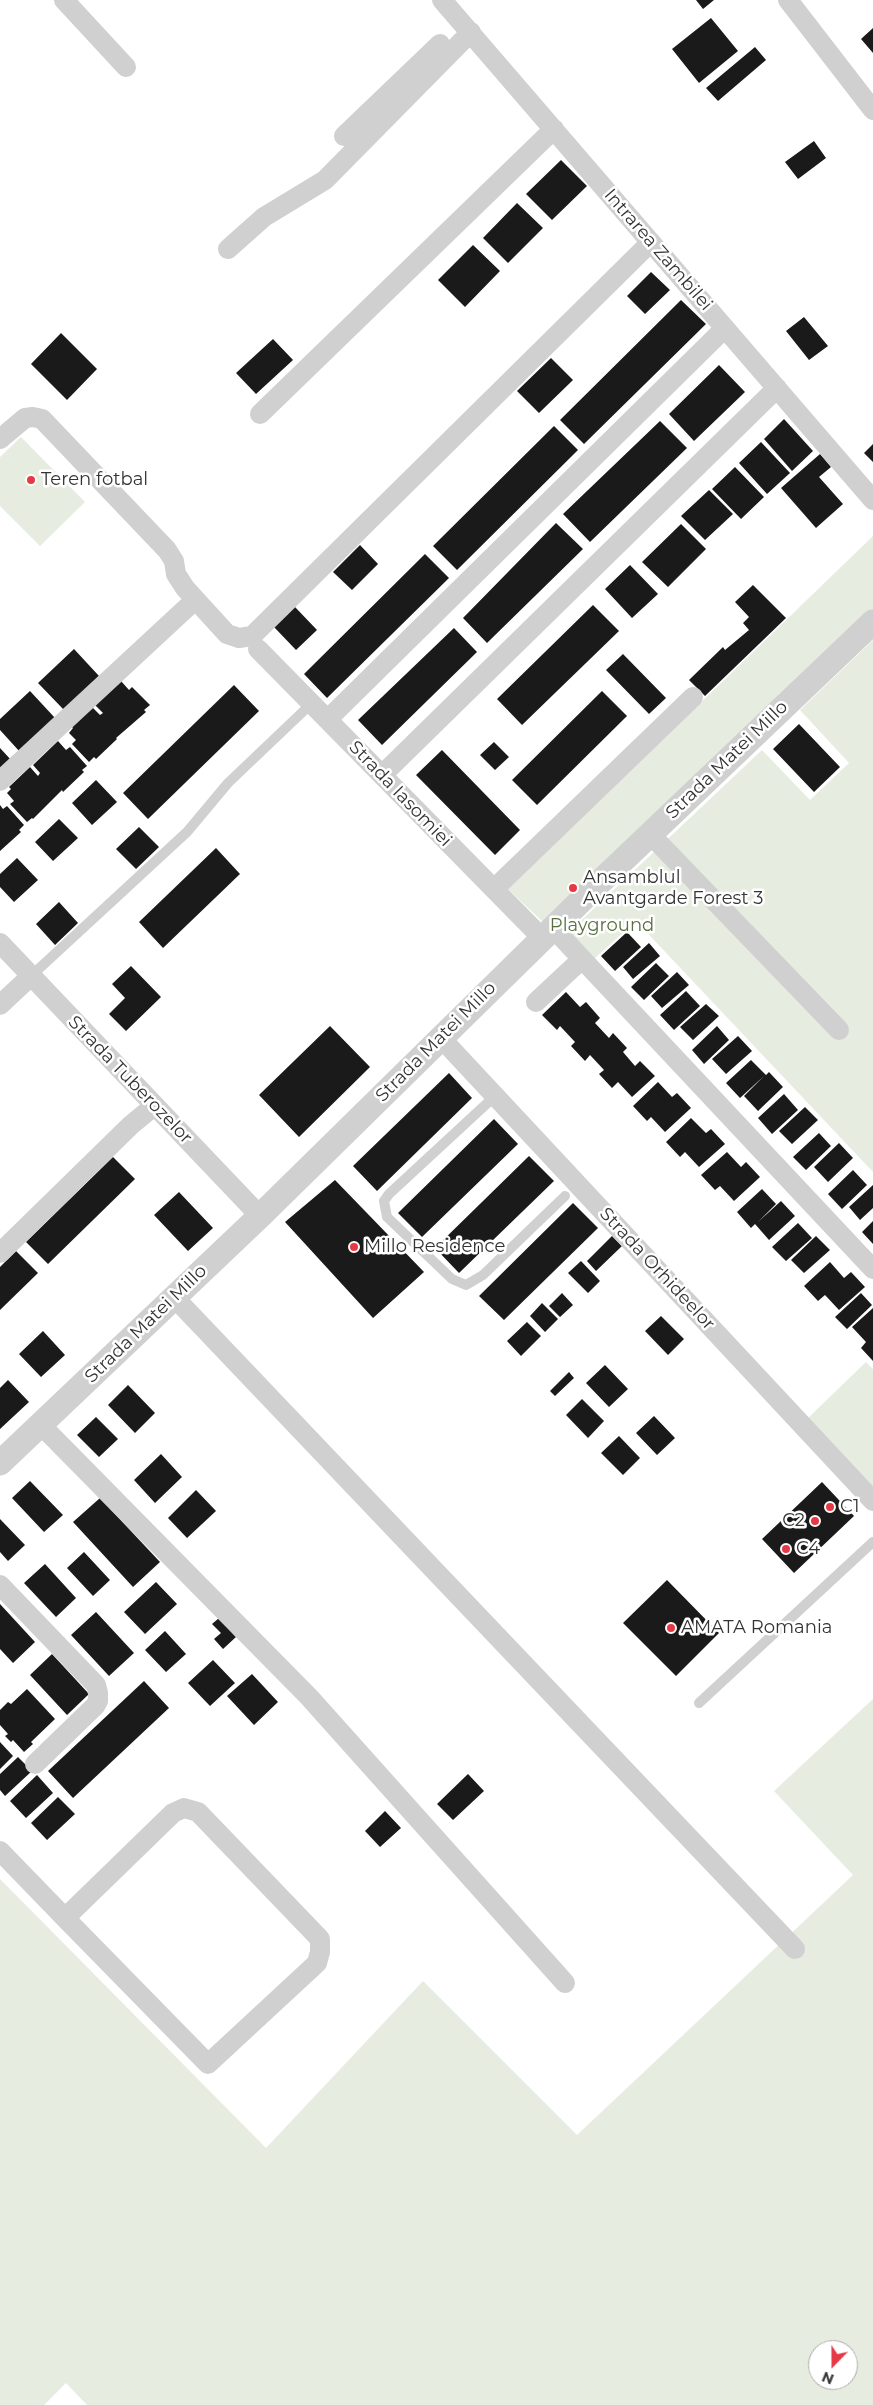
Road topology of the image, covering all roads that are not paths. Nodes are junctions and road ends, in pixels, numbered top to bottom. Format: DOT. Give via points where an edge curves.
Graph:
graph roads {
  1 [pos="64,0"];
  2 [pos="442,0"];
  3 [pos="788,0"];
  4 [pos="466,27"];
  5 [pos="126,67"];
  6 [pos="873,110"];
  7 [pos="554,129"];
  8 [pos="344,136"];
  9 [pos="651,242"];
  10 [pos="228,249"];
  11 [pos="725,328"];
  12 [pos="777,388"];
  13 [pos="260,414"];
  14 [pos="0,440"];
  15 [pos="873,500"];
  16 [pos="195,600"];
  17 [pos="873,622"];
  18 [pos="255,643"];
  19 [pos="693,697"];
  20 [pos="312,703"];
  21 [pos="328,719"];
  22 [pos="382,775"];
  23 [pos="0,781"];
  24 [pos="650,834"];
  25 [pos="494,889"];
  26 [pos="547,933"];
  27 [pos="0,943"];
  28 [pos="582,958"];
  29 [pos="31,976"];
  30 [pos="536,1002"];
  31 [pos="0,1005"];
  32 [pos="838,1030"];
  33 [pos="441,1038"];
  34 [pos="495,1096"];
  35 [pos="154,1106"];
  36 [pos="565,1196"];
  37 [pos="260,1216"];
  38 [pos="0,1252"];
  39 [pos="873,1269"];
  40 [pos="174,1297"];
  41 [pos="40,1424"];
  42 [pos="0,1462"];
  43 [pos="873,1501"];
  44 [pos="873,1542"];
  45 [pos="0,1585"];
  46 [pos="699,1703"];
  47 [pos="35,1764"];
  48 [pos="0,1851"];
  49 [pos="65,1918"];
  50 [pos="795,1949"];
  51 [pos="565,1983"];
  1 -- 5 [label="street"];
  2 -- 4 [label="street, Intrarea Zambilei"];
  3 -- 6 [label="street"];
  4 -- 7 [label="street, Intrarea Zambilei"];
  4 -- 8 [label="street"];
  4 -- 10 [label="street" via="325,180 264,217"];
  7 -- 9 [label="street, Intrarea Zambilei"];
  7 -- 13 [label="street"];
  9 -- 11 [label="street, Intrarea Zambilei"];
  9 -- 18 [label="street"];
  11 -- 12 [label="street, Intrarea Zambilei"];
  11 -- 21 [label="street"];
  12 -- 15 [label="street, Intrarea Zambilei"];
  12 -- 22 [label="street"];
  14 -- 16 [label="street" via="25,418 42,419 167,550 174,561 176,574"];
  16 -- 18 [label="street" via="227,634"];
  16 -- 23 [label="street"];
  17 -- 24 [label="street, Strada Matei Millo"];
  18 -- 20 [label="street, Strada Iasomiei"];
  19 -- 25 [label="street"];
  20 -- 21 [label="street, Strada Iasomiei"];
  20 -- 29 [label="lane" via="228,783 187,832"];
  21 -- 22 [label="street, Strada Iasomiei"];
  22 -- 25 [label="street, Strada Iasomiei"];
  24 -- 26 [label="street, Strada Matei Millo"];
  24 -- 32 [label="street"];
  25 -- 26 [label="street, Strada Iasomiei"];
  26 -- 28 [label="street, Strada Iasomiei"];
  26 -- 33 [label="street, Strada Matei Millo"];
  27 -- 29 [label="street, Strada Tuberozelor"];
  28 -- 30 [label="street"];
  28 -- 39 [label="street, Strada Iasomiei"];
  29 -- 31 [label="street"];
  29 -- 35 [label="street, Strada Tuberozelor"];
  33 -- 34 [label="street, Strada Orhideelor"];
  33 -- 37 [label="street, Strada Matei Millo"];
  34 -- 36 [label="lane" via="389,1194 384,1201 387,1217 452,1280 466,1285 483,1275"];
  34 -- 43 [label="street, Strada Orhideelor"];
  35 -- 37 [label="street, Strada Tuberozelor"];
  35 -- 38 [label="street"];
  37 -- 40 [label="street, Strada Matei Millo"];
  40 -- 41 [label="street, Strada Matei Millo"];
  40 -- 50 [label="street"];
  41 -- 42 [label="street, Strada Matei Millo"];
  41 -- 51 [label="street" via="309,1697"];
  44 -- 46 [label="lane"];
  45 -- 47 [label="street" via="96,1686 98,1693 95,1706"];
  48 -- 49 [label="street"];
  49 -- 49 [label="street" via="173,1813 184,1808 198,1812 320,1939 320,1952 317,1963 208,2064"];
}
